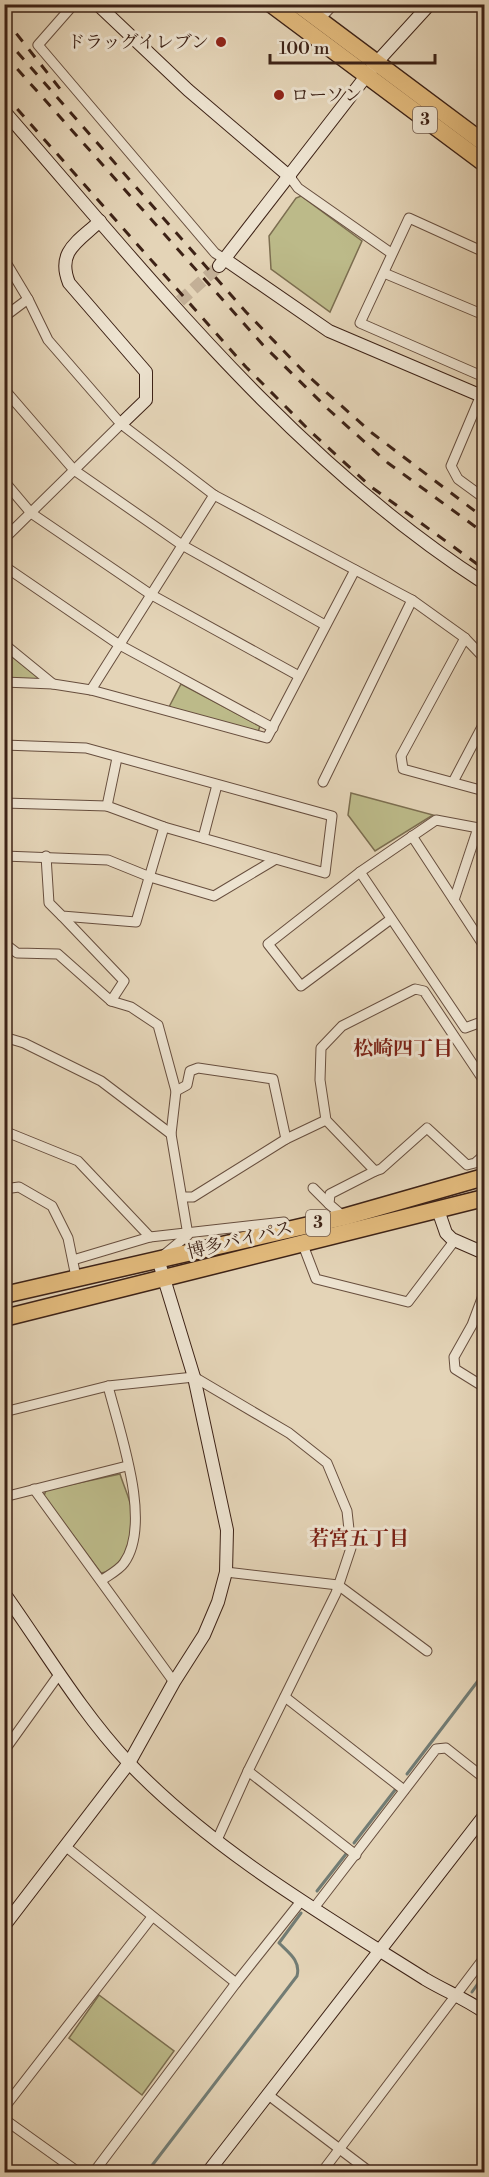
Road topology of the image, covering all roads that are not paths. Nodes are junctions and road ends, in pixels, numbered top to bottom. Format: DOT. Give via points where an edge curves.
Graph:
graph roads {
  1 [pos="75,4"];
  2 [pos="97,4"];
  3 [pos="271,4"];
  4 [pos="298,4"];
  5 [pos="334,4"];
  6 [pos="430,4"];
  7 [pos="319,20"];
  8 [pos="377,62"];
  9 [pos="367,76"];
  10 [pos="4,111"];
  11 [pos="484,143"];
  12 [pos="484,163"];
  13 [pos="290,177"];
  14 [pos="100,221"];
  15 [pos="484,252"];
  16 [pos="391,253"];
  17 [pos="4,259"];
  18 [pos="222,263"];
  19 [pos="384,273"];
  20 [pos="28,299"];
  21 [pos="484,315"];
  22 [pos="4,317"];
  23 [pos="484,378"];
  24 [pos="4,389"];
  25 [pos="483,396"];
  26 [pos="121,424"];
  27 [pos="74,470"];
  28 [pos="4,481"];
  29 [pos="214,495"];
  30 [pos="484,498"];
  31 [pos="31,513"];
  32 [pos="4,539"];
  33 [pos="182,545"];
  34 [pos="4,566"];
  35 [pos="355,570"];
  36 [pos="484,583"];
  37 [pos="150,594"];
  38 [pos="412,600"];
  39 [pos="325,625"];
  40 [pos="465,638"];
  41 [pos="4,644"];
  42 [pos="118,644"];
  43 [pos="484,658"];
  44 [pos="299,676"];
  45 [pos="4,682"];
  46 [pos="54,684"];
  47 [pos="91,690"];
  48 [pos="484,723"];
  49 [pos="273,728"];
  50 [pos="4,745"];
  51 [pos="117,758"];
  52 [pos="323,782"];
  53 [pos="453,782"];
  54 [pos="217,785"];
  55 [pos="484,791"];
  56 [pos="4,803"];
  57 [pos="107,806"];
  58 [pos="164,826"];
  59 [pos="481,828"];
  60 [pos="412,836"];
  61 [pos="203,838"];
  62 [pos="4,856"];
  63 [pos="46,856"];
  64 [pos="276,859"];
  65 [pos="360,872"];
  66 [pos="325,873"];
  67 [pos="150,877"];
  68 [pos="334,892"];
  69 [pos="454,900"];
  70 [pos="62,916"];
  71 [pos="391,919"];
  72 [pos="4,943"];
  73 [pos="484,946"];
  74 [pos="111,1001"];
  75 [pos="484,1021"];
  76 [pos="4,1037"];
  77 [pos="484,1082"];
  78 [pos="176,1091"];
  79 [pos="326,1120"];
  80 [pos="4,1131"];
  81 [pos="171,1134"];
  82 [pos="286,1139"];
  83 [pos="484,1155"];
  84 [pos="375,1171"];
  85 [pos="484,1177"];
  86 [pos="313,1188"];
  87 [pos="4,1189"];
  88 [pos="182,1197"];
  89 [pos="484,1198"];
  90 [pos="329,1204"];
  91 [pos="438,1210"];
  92 [pos="344,1217"];
  93 [pos="284,1222"];
  94 [pos="188,1235"];
  95 [pos="150,1237"];
  96 [pos="455,1240"];
  97 [pos="303,1245"];
  98 [pos="484,1253"];
  99 [pos="158,1258"];
  100 [pos="74,1268"];
  101 [pos="164,1280"];
  102 [pos="484,1293"];
  103 [pos="4,1294"];
  104 [pos="4,1318"];
  105 [pos="194,1377"];
  106 [pos="108,1386"];
  107 [pos="484,1387"];
  108 [pos="4,1412"];
  109 [pos="127,1466"];
  110 [pos="34,1489"];
  111 [pos="4,1497"];
  112 [pos="226,1572"];
  113 [pos="102,1581"];
  114 [pos="338,1585"];
  115 [pos="4,1593"];
  116 [pos="427,1651"];
  117 [pos="60,1673"];
  118 [pos="174,1682"];
  119 [pos="285,1697"];
  120 [pos="4,1750"];
  121 [pos="129,1763"];
  122 [pos="248,1771"];
  123 [pos="484,1778"];
  124 [pos="404,1790"];
  125 [pos="484,1816"];
  126 [pos="218,1840"];
  127 [pos="65,1846"];
  128 [pos="356,1855"];
  129 [pos="302,1900"];
  130 [pos="314,1908"];
  131 [pos="152,1917"];
  132 [pos="4,1926"];
  133 [pos="380,1951"];
  134 [pos="484,1958"];
  135 [pos="236,1983"];
  136 [pos="455,1997"];
  137 [pos="484,2012"];
  138 [pos="267,2094"];
  139 [pos="4,2108"];
  140 [pos="4,2119"];
  141 [pos="340,2149"];
  142 [pos="78,2172"];
  143 [pos="94,2172"];
  144 [pos="208,2172"];
  145 [pos="322,2172"];
  146 [pos="370,2172"];
  1 -- 18 [label="street" via="38,45"];
  2 -- 13 [label="street" via="188,90"];
  3 -- 9 [label="highway, 3"];
  4 -- 7 [label="highway, 3"];
  5 -- 7 [label="street"];
  6 -- 8 [label="street"];
  7 -- 8 [label="highway, 3"];
  8 -- 9 [label="street"];
  8 -- 11 [label="highway, 3"];
  9 -- 12 [label="highway, 3"];
  9 -- 13 [label="street"];
  10 -- 14 [label="street"];
  13 -- 16 [label="street" via="298,188"];
  13 -- 18 [label="street"];
  14 -- 26 [label="street" via="69,250 64,270 69,283 146,372 146,400"];
  14 -- 36 [label="street" via="251,390 345,478 410,532"];
  15 -- 16 [label="street" via="409,218"];
  16 -- 19 [label="street"];
  17 -- 20 [label="street"];
  18 -- 25 [label="street" via="329,331"];
  19 -- 21 [label="street"];
  19 -- 23 [label="street" via="360,324"];
  20 -- 22 [label="street"];
  20 -- 26 [label="street" via="53,347"];
  24 -- 27 [label="street"];
  25 -- 30 [label="street" via="451,466 458,479"];
  26 -- 27 [label="street"];
  26 -- 29 [label="street"];
  27 -- 31 [label="street"];
  27 -- 33 [label="street"];
  28 -- 31 [label="street"];
  29 -- 33 [label="street"];
  29 -- 35 [label="street"];
  31 -- 32 [label="street"];
  31 -- 37 [label="street"];
  33 -- 37 [label="street"];
  33 -- 39 [label="street"];
  34 -- 42 [label="street"];
  35 -- 38 [label="street"];
  35 -- 39 [label="street"];
  37 -- 42 [label="street"];
  37 -- 44 [label="street"];
  38 -- 40 [label="street"];
  38 -- 52 [label="street"];
  39 -- 44 [label="street"];
  40 -- 43 [label="street"];
  40 -- 53 [label="street" via="401,756 403,769"];
  41 -- 46 [label="street"];
  42 -- 47 [label="street"];
  42 -- 49 [label="street"];
  44 -- 49 [label="street"];
  45 -- 46 [label="street"];
  46 -- 47 [label="street"];
  47 -- 49 [label="street" via="260,737 267,738"];
  48 -- 53 [label="street"];
  50 -- 51 [label="street" via="86,748"];
  51 -- 54 [label="street"];
  51 -- 57 [label="street"];
  53 -- 55 [label="street"];
  54 -- 61 [label="street"];
  54 -- 66 [label="street" via="332,816"];
  56 -- 57 [label="street"];
  57 -- 58 [label="street"];
  58 -- 61 [label="street"];
  58 -- 67 [label="street"];
  59 -- 60 [label="street" via="436,820"];
  59 -- 69 [label="street"];
  60 -- 65 [label="street"];
  60 -- 69 [label="street"];
  61 -- 64 [label="street"];
  62 -- 63 [label="street"];
  63 -- 67 [label="street" via="108,860"];
  63 -- 70 [label="street" via="49,903"];
  64 -- 66 [label="street"];
  64 -- 67 [label="street" via="214,897"];
  65 -- 68 [label="street"];
  65 -- 71 [label="street"];
  66 -- 68 [label="street"];
  67 -- 70 [label="street" via="136,922"];
  68 -- 71 [label="street" via="268,944 302,986"];
  69 -- 73 [label="street"];
  70 -- 74 [label="street" via="124,981"];
  71 -- 75 [label="street" via="465,1028"];
  72 -- 74 [label="street" via="17,953 58,954"];
  74 -- 78 [label="street" via="131,1007 158,1025"];
  76 -- 81 [label="street" via="101,1081"];
  77 -- 79 [label="street" via="424,991 415,989 342,1026 321,1048 320,1080"];
  78 -- 81 [label="street"];
  78 -- 82 [label="street" via="187,1085 190,1071 198,1068 273,1079"];
  79 -- 82 [label="street"];
  79 -- 84 [label="street"];
  80 -- 95 [label="street" via="78,1161"];
  81 -- 88 [label="street"];
  82 -- 88 [label="street" via="194,1197"];
  83 -- 84 [label="street" via="467,1165 427,1128"];
  84 -- 90 [label="street" via="330,1194"];
  85 -- 92 [label="highway, 博多バイパス / 3"];
  86 -- 90 [label="street"];
  87 -- 100 [label="street" via="19,1188 52,1206 68,1238"];
  88 -- 94 [label="street"];
  89 -- 91 [label="highway, 博多バイパス / 3"];
  90 -- 92 [label="street"];
  91 -- 96 [label="street" via="446,1233"];
  91 -- 97 [label="highway, 博多バイパス / 3"];
  92 -- 99 [label="highway, 博多バイパス / 3"];
  93 -- 94 [label="street"];
  94 -- 95 [label="street"];
  94 -- 99 [label="street"];
  95 -- 100 [label="street"];
  96 -- 97 [label="street" via="408,1302 316,1279"];
  96 -- 98 [label="street"];
  97 -- 101 [label="highway, 博多バイパス / 3"];
  99 -- 100 [label="highway, 博多バイパス / 3"];
  99 -- 101 [label="street"];
  100 -- 103 [label="highway, 博多バイパス / 3"];
  101 -- 104 [label="highway, 博多バイパス / 3"];
  101 -- 105 [label="street"];
  102 -- 107 [label="street" via="454,1357 455,1369"];
  105 -- 106 [label="street"];
  105 -- 112 [label="street" via="227,1530"];
  105 -- 114 [label="street" via="289,1433 327,1463 347,1511 351,1548"];
  106 -- 108 [label="street"];
  106 -- 109 [label="street"];
  109 -- 110 [label="street"];
  109 -- 113 [label="street" via="137,1517 133,1546 124,1564"];
  110 -- 111 [label="street"];
  110 -- 113 [label="street"];
  112 -- 114 [label="street"];
  112 -- 118 [label="street" via="204,1635"];
  113 -- 118 [label="street"];
  114 -- 116 [label="street"];
  114 -- 119 [label="street"];
  115 -- 117 [label="street"];
  117 -- 120 [label="street"];
  117 -- 121 [label="street"];
  118 -- 121 [label="street"];
  119 -- 122 [label="street"];
  119 -- 124 [label="street"];
  121 -- 126 [label="street"];
  121 -- 127 [label="street"];
  122 -- 126 [label="street"];
  122 -- 128 [label="street"];
  123 -- 124 [label="street" via="446,1748 436,1749"];
  124 -- 128 [label="street"];
  125 -- 133 [label="street"];
  126 -- 129 [label="street"];
  127 -- 131 [label="street"];
  127 -- 132 [label="street"];
  128 -- 130 [label="street"];
  129 -- 130 [label="street"];
  129 -- 135 [label="street"];
  130 -- 133 [label="street"];
  131 -- 135 [label="street"];
  131 -- 139 [label="street"];
  133 -- 136 [label="street"];
  133 -- 138 [label="street"];
  134 -- 136 [label="street"];
  135 -- 143 [label="street"];
  136 -- 137 [label="street" via="470,2001"];
  136 -- 141 [label="street"];
  138 -- 141 [label="street"];
  138 -- 144 [label="street"];
  140 -- 142 [label="street"];
  141 -- 145 [label="street"];
  141 -- 146 [label="street"];
}
